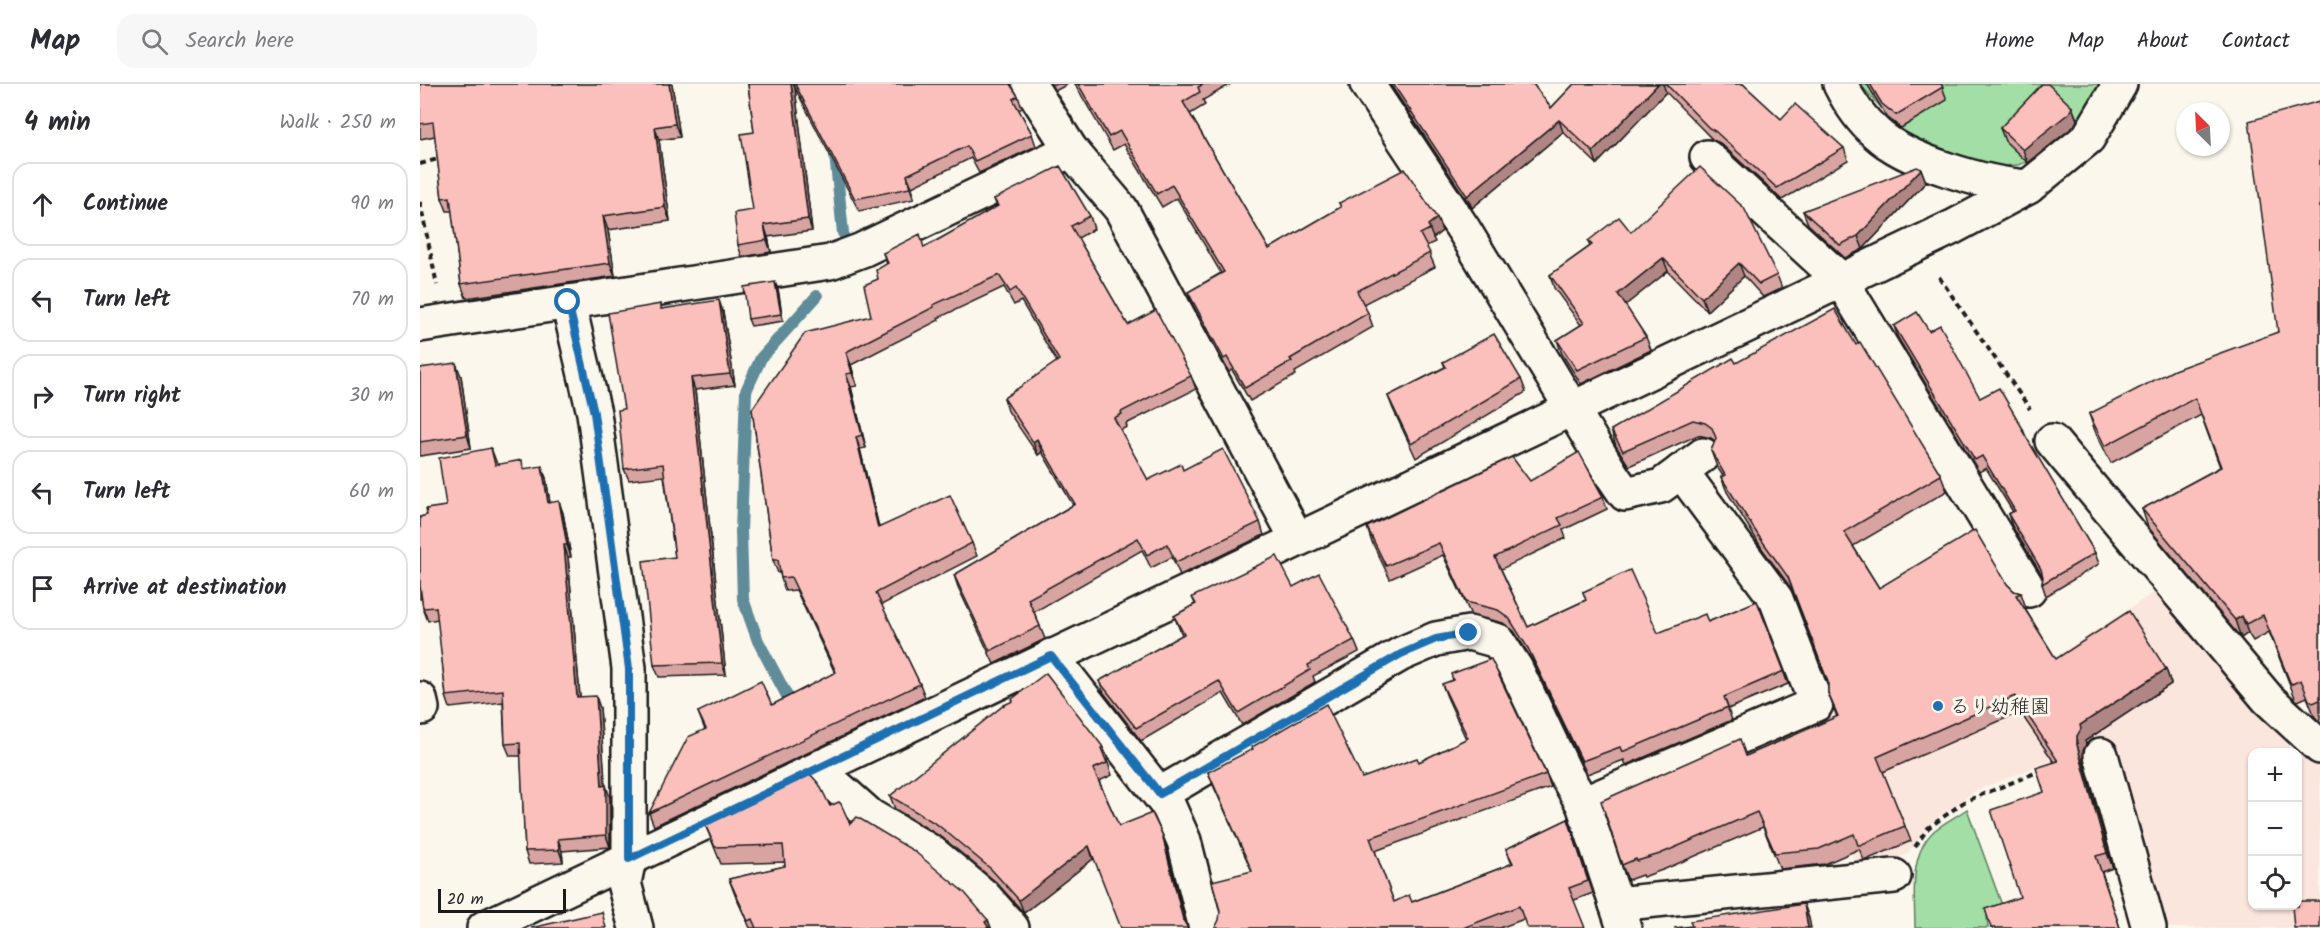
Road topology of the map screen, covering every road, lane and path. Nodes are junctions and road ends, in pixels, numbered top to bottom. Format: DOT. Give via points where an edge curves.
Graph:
graph roads {
  1 [pos="1029,84"];
  2 [pos="1367,84"];
  3 [pos="1840,84"];
  4 [pos="2120,84"];
  5 [pos="438,147"];
  6 [pos="1071,150"];
  7 [pos="1707,157"];
  8 [pos="420,164"];
  9 [pos="2028,187"];
  10 [pos="420,202"];
  11 [pos="1916,244"];
  12 [pos="1841,280"];
  13 [pos="568,302"];
  14 [pos="432,323"];
  15 [pos="1573,408"];
  16 [pos="2052,441"];
  17 [pos="1297,539"];
  18 [pos="2029,590"];
  19 [pos="1051,656"];
  20 [pos="2320,747"];
  21 [pos="2101,755"];
  22 [pos="822,766"];
  23 [pos="2043,770"];
  24 [pos="1160,794"];
  25 [pos="1583,804"];
  26 [pos="629,859"];
  27 [pos="1894,876"];
  28 [pos="1620,916"];
  29 [pos="484,928"];
  30 [pos="636,928"];
  31 [pos="1012,928"];
  32 [pos="1206,928"];
  33 [pos="2149,928"];
  1 -- 6 [label="street"];
  2 -- 15 [label="street" via="1464,230"];
  3 -- 9 [label="street" via="1876,134 1910,155 2001,185"];
  4 -- 9 [label="street" via="2088,138"];
  5 -- 8 [label="path" via="441,158"];
  6 -- 13 [label="street" via="830,262"];
  6 -- 17 [label="street" via="1121,209"];
  7 -- 12 [label="street"];
  9 -- 11 [label="street"];
  10 -- 14 [label="path"];
  11 -- 12 [label="street"];
  11 -- 16 [label="path"];
  12 -- 15 [label="street"];
  12 -- 18 [label="street"];
  13 -- 14 [label="street"];
  13 -- 26 [label="street" via="594,413 629,669"];
  15 -- 17 [label="street"];
  15 -- 25 [label="street" via="1626,494 1661,486 1692,463 1776,599 1816,704"];
  16 -- 20 [label="street" via="2268,699"];
  17 -- 19 [label="street"];
  19 -- 22 [label="street"];
  19 -- 24 [label="street"];
  21 -- 33 [label="street"];
  22 -- 26 [label="street"];
  22 -- 31 [label="street" via="833,783 870,816 931,852 984,896"];
  23 -- 27 [label="path" via="1964,802 1928,828"];
  24 -- 25 [label="street" via="1401,654 1436,639 1469,633 1498,641 1516,669"];
  24 -- 32 [label="street" via="1184,841"];
  25 -- 28 [label="street"];
  26 -- 29 [label="street"];
  26 -- 30 [label="street" via="624,883"];
  27 -- 28 [label="street"];
}
